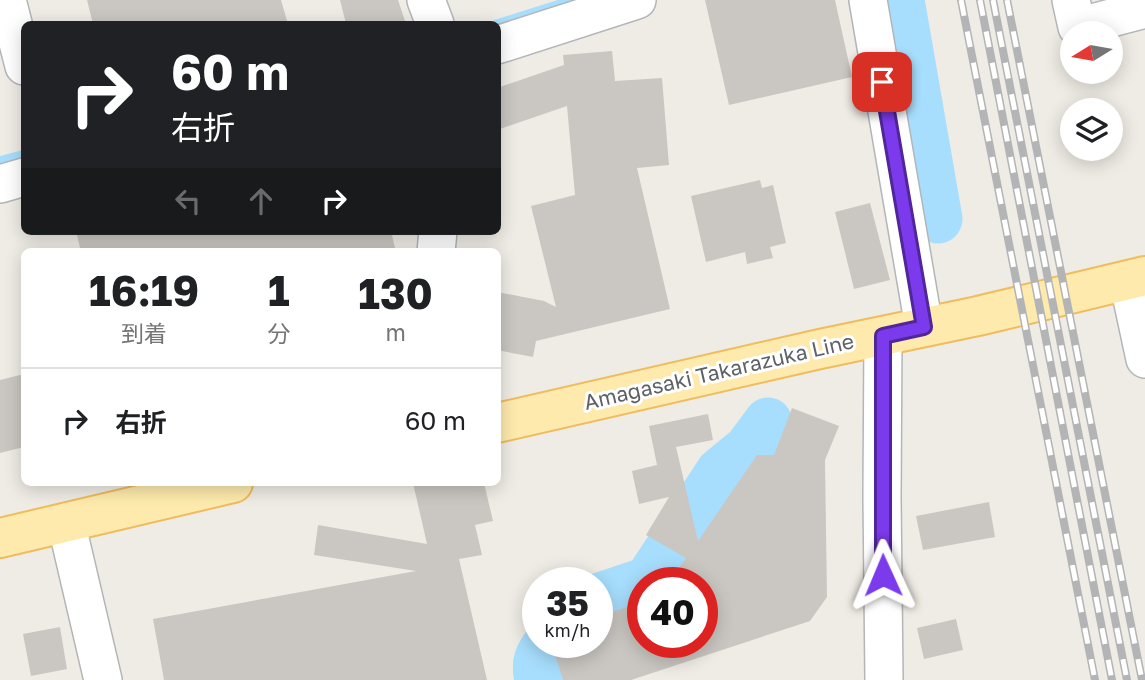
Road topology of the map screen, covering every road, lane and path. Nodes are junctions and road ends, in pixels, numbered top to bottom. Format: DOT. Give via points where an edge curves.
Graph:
graph roads {
  1 [pos="8,0"];
  2 [pos="426,0"];
  3 [pos="637,0"];
  4 [pos="868,0"];
  5 [pos="1071,0"];
  6 [pos="1145,9"];
  7 [pos="434,21"];
  8 [pos="501,44"];
  9 [pos="21,54"];
  10 [pos="21,178"];
  11 [pos="0,184"];
  12 [pos="1136,278"];
  13 [pos="924,327"];
  14 [pos="883,336"];
  15 [pos="1143,338"];
  16 [pos="501,421"];
  17 [pos="220,486"];
  18 [pos="66,522"];
  19 [pos="0,538"];
  20 [pos="97,679"];
  21 [pos="884,680"];
  1 -- 9 [label="street"];
  2 -- 7 [label="street"];
  3 -- 8 [label="street"];
  4 -- 13 [label="street"];
  5 -- 6 [label="street" via="1077,27"];
  10 -- 11 [label="street"];
  12 -- 13 [label="main road, Amagasaki Takarazuka Line"];
  12 -- 15 [label="street"];
  13 -- 14 [label="main road, Amagasaki Takarazuka Line"];
  14 -- 16 [label="main road, Amagasaki Takarazuka Line"];
  14 -- 21 [label="street"];
  17 -- 18 [label="main road"];
  18 -- 19 [label="main road"];
  18 -- 20 [label="street"];
}
